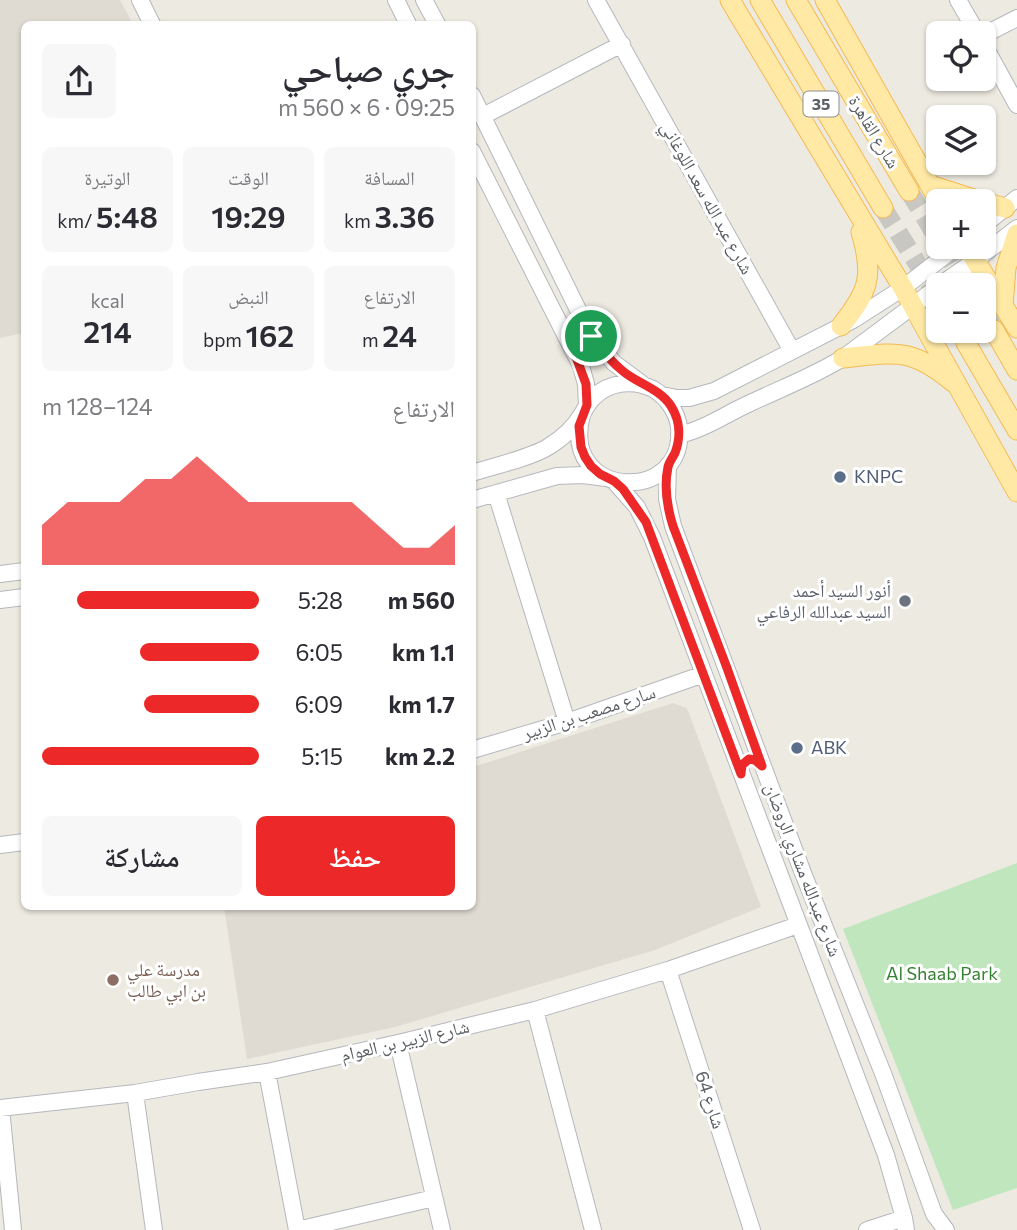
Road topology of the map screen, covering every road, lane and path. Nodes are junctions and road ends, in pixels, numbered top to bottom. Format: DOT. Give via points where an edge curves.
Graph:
graph roads {
  1 [pos="140,0"];
  2 [pos="396,0"];
  3 [pos="424,0"];
  4 [pos="596,0"];
  5 [pos="730,0"];
  6 [pos="760,0"];
  7 [pos="796,0"];
  8 [pos="825,0"];
  9 [pos="957,0"];
  10 [pos="1017,18"];
  11 [pos="150,21"];
  12 [pos="403,21"];
  13 [pos="435,21"];
  14 [pos="970,21"];
  15 [pos="996,29"];
  16 [pos="622,44"];
  17 [pos="996,67"];
  18 [pos="476,103"];
  19 [pos="1017,105"];
  20 [pos="483,116"];
  21 [pos="476,159"];
  22 [pos="516,184"];
  23 [pos="933,189"];
  24 [pos="493,191"];
  25 [pos="909,191"];
  26 [pos="1011,203"];
  27 [pos="883,208"];
  28 [pos="855,210"];
  29 [pos="531,215"];
  30 [pos="996,215"];
  31 [pos="508,221"];
  32 [pos="1017,228"];
  33 [pos="1017,234"];
  34 [pos="996,240"];
  35 [pos="944,259"];
  36 [pos="966,259"];
  37 [pos="976,259"];
  38 [pos="952,273"];
  39 [pos="926,290"];
  40 [pos="908,296"];
  41 [pos="1003,306"];
  42 [pos="841,326"];
  43 [pos="1017,328"];
  44 [pos="996,333"];
  45 [pos="591,336"];
  46 [pos="966,343"];
  47 [pos="572,346"];
  48 [pos="792,351"];
  49 [pos="843,358"];
  50 [pos="1017,370"];
  51 [pos="644,385"];
  52 [pos="956,385"];
  53 [pos="715,391"];
  54 [pos="662,396"];
  55 [pos="584,410"];
  56 [pos="727,414"];
  57 [pos="1017,430"];
  58 [pos="679,435"];
  59 [pos="531,454"];
  60 [pos="668,465"];
  61 [pos="476,472"];
  62 [pos="542,479"];
  63 [pos="612,480"];
  64 [pos="1017,492"];
  65 [pos="496,493"];
  66 [pos="476,499"];
  67 [pos="676,533"];
  68 [pos="652,537"];
  69 [pos="21,571"];
  70 [pos="0,574"];
  71 [pos="21,597"];
  72 [pos="0,600"];
  73 [pos="704,674"];
  74 [pos="567,722"];
  75 [pos="476,749"];
  76 [pos="762,766"];
  77 [pos="741,774"];
  78 [pos="21,842"];
  79 [pos="0,845"];
  80 [pos="798,925"];
  81 [pos="668,970"];
  82 [pos="535,1010"];
  83 [pos="398,1043"];
  84 [pos="267,1072"];
  85 [pos="135,1093"];
  86 [pos="1,1108"];
  87 [pos="912,1153"];
  88 [pos="886,1155"];
  89 [pos="435,1198"];
  90 [pos="905,1224"];
  91 [pos="13,1230"];
  92 [pos="154,1230"];
  93 [pos="297,1230"];
  94 [pos="442,1230"];
  95 [pos="593,1230"];
  96 [pos="752,1230"];
  97 [pos="867,1230"];
  98 [pos="946,1230"];
  1 -- 11 [label="street"];
  2 -- 12 [label="street"];
  3 -- 13 [label="street"];
  4 -- 16 [label="street, شارع عبد الله سعد اللوغاني"];
  5 -- 28 [label="main road"];
  6 -- 27 [label="main road, شارع القاهرة / 35"];
  7 -- 25 [label="main road, شارع القاهرة / 35"];
  8 -- 23 [label="main road"];
  9 -- 14 [label="street"];
  10 -- 15 [label="street"];
  16 -- 20 [label="street"];
  16 -- 48 [label="street, شارع عبد الله سعد اللوغاني"];
  17 -- 19 [label="street"];
  18 -- 20 [label="street"];
  20 -- 22 [label="street"];
  21 -- 24 [label="street"];
  22 -- 24 [label="street" via="502,195"];
  22 -- 29 [label="street"];
  24 -- 31 [label="street"];
  26 -- 30 [label="street"];
  28 -- 40 [label="main road"];
  28 -- 42 [label="main road" via="869,274 858,305"];
  29 -- 31 [label="street" via="522,210"];
  29 -- 45 [label="street"];
  31 -- 47 [label="street"];
  32 -- 34 [label="street"];
  33 -- 41 [label="main road" via="1006,268"];
  35 -- 40 [label="street"];
  36 -- 38 [label="street"];
  37 -- 41 [label="main road"];
  39 -- 40 [label="street"];
  40 -- 42 [label="street"];
  40 -- 49 [label="street"];
  40 -- 52 [label="main road"];
  41 -- 43 [label="main road"];
  42 -- 48 [label="street"];
  44 -- 50 [label="main road"];
  45 -- 47 [label="street" via="585,348"];
  45 -- 51 [label="street" via="614,363"];
  46 -- 57 [label="main road"];
  47 -- 55 [label="street" via="586,384"];
  48 -- 53 [label="street"];
  49 -- 52 [label="main road" via="909,355"];
  49 -- 56 [label="street"];
  51 -- 54 [label="street"];
  51 -- 55 [label="street" via="622,383 602,390"];
  52 -- 64 [label="main road"];
  53 -- 54 [label="street" via="689,398"];
  53 -- 56 [label="street" via="715,405"];
  54 -- 58 [label="street" via="675,413"];
  55 -- 59 [label="street" via="558,441"];
  55 -- 63 [label="street" via="579,437 585,457"];
  56 -- 58 [label="street"];
  58 -- 60 [label="street"];
  59 -- 61 [label="street"];
  59 -- 62 [label="street" via="549,461 549,471"];
  60 -- 63 [label="street" via="644,481"];
  60 -- 67 [label="street, شارع عبدالله مشاري الروضان" via="667,499"];
  62 -- 63 [label="street" via="573,475"];
  62 -- 65 [label="street"];
  63 -- 68 [label="street, شارع عبدالله مشاري الروضان" via="637,507"];
  65 -- 66 [label="street"];
  65 -- 74 [label="street"];
  67 -- 68 [label="street" via="663,526"];
  67 -- 76 [label="street, شارع عبدالله مشاري الروضان"];
  68 -- 73 [label="street, شارع عبدالله مشاري الروضان"];
  69 -- 70 [label="street"];
  71 -- 72 [label="street"];
  73 -- 74 [label="street, سارع مصعب بن الزبير"];
  73 -- 77 [label="street, شارع عبدالله مشاري الروضان"];
  74 -- 75 [label="street, سارع مصعب بن الزبير"];
  76 -- 77 [label="street" via="749,759"];
  76 -- 87 [label="street, شارع عبدالله مشاري الروضان"];
  77 -- 80 [label="street, شارع عبدالله مشاري الروضان"];
  78 -- 79 [label="street"];
  80 -- 81 [label="street, شارع الزبير بن العوام"];
  80 -- 88 [label="street, شارع عبدالله مشاري الروضان"];
  81 -- 82 [label="street, شارع الزبير بن العوام"];
  81 -- 96 [label="street, شارع 64"];
  82 -- 83 [label="street, شارع الزبير بن العوام"];
  82 -- 95 [label="street"];
  83 -- 84 [label="street, شارع الزبير بن العوام"];
  83 -- 89 [label="street"];
  84 -- 85 [label="street, شارع الزبير بن العوام"];
  84 -- 93 [label="street"];
  85 -- 86 [label="street, شارع الزبير بن العوام"];
  85 -- 92 [label="street"];
  86 -- 91 [label="street"];
  87 -- 88 [label="street" via="900,1161"];
  87 -- 98 [label="street, شارع عبدالله مشاري الروضان" via="933,1214"];
  88 -- 90 [label="street, شارع عبدالله مشاري الروضان"];
  89 -- 93 [label="street"];
  89 -- 94 [label="street"];
  90 -- 97 [label="street"];
}
